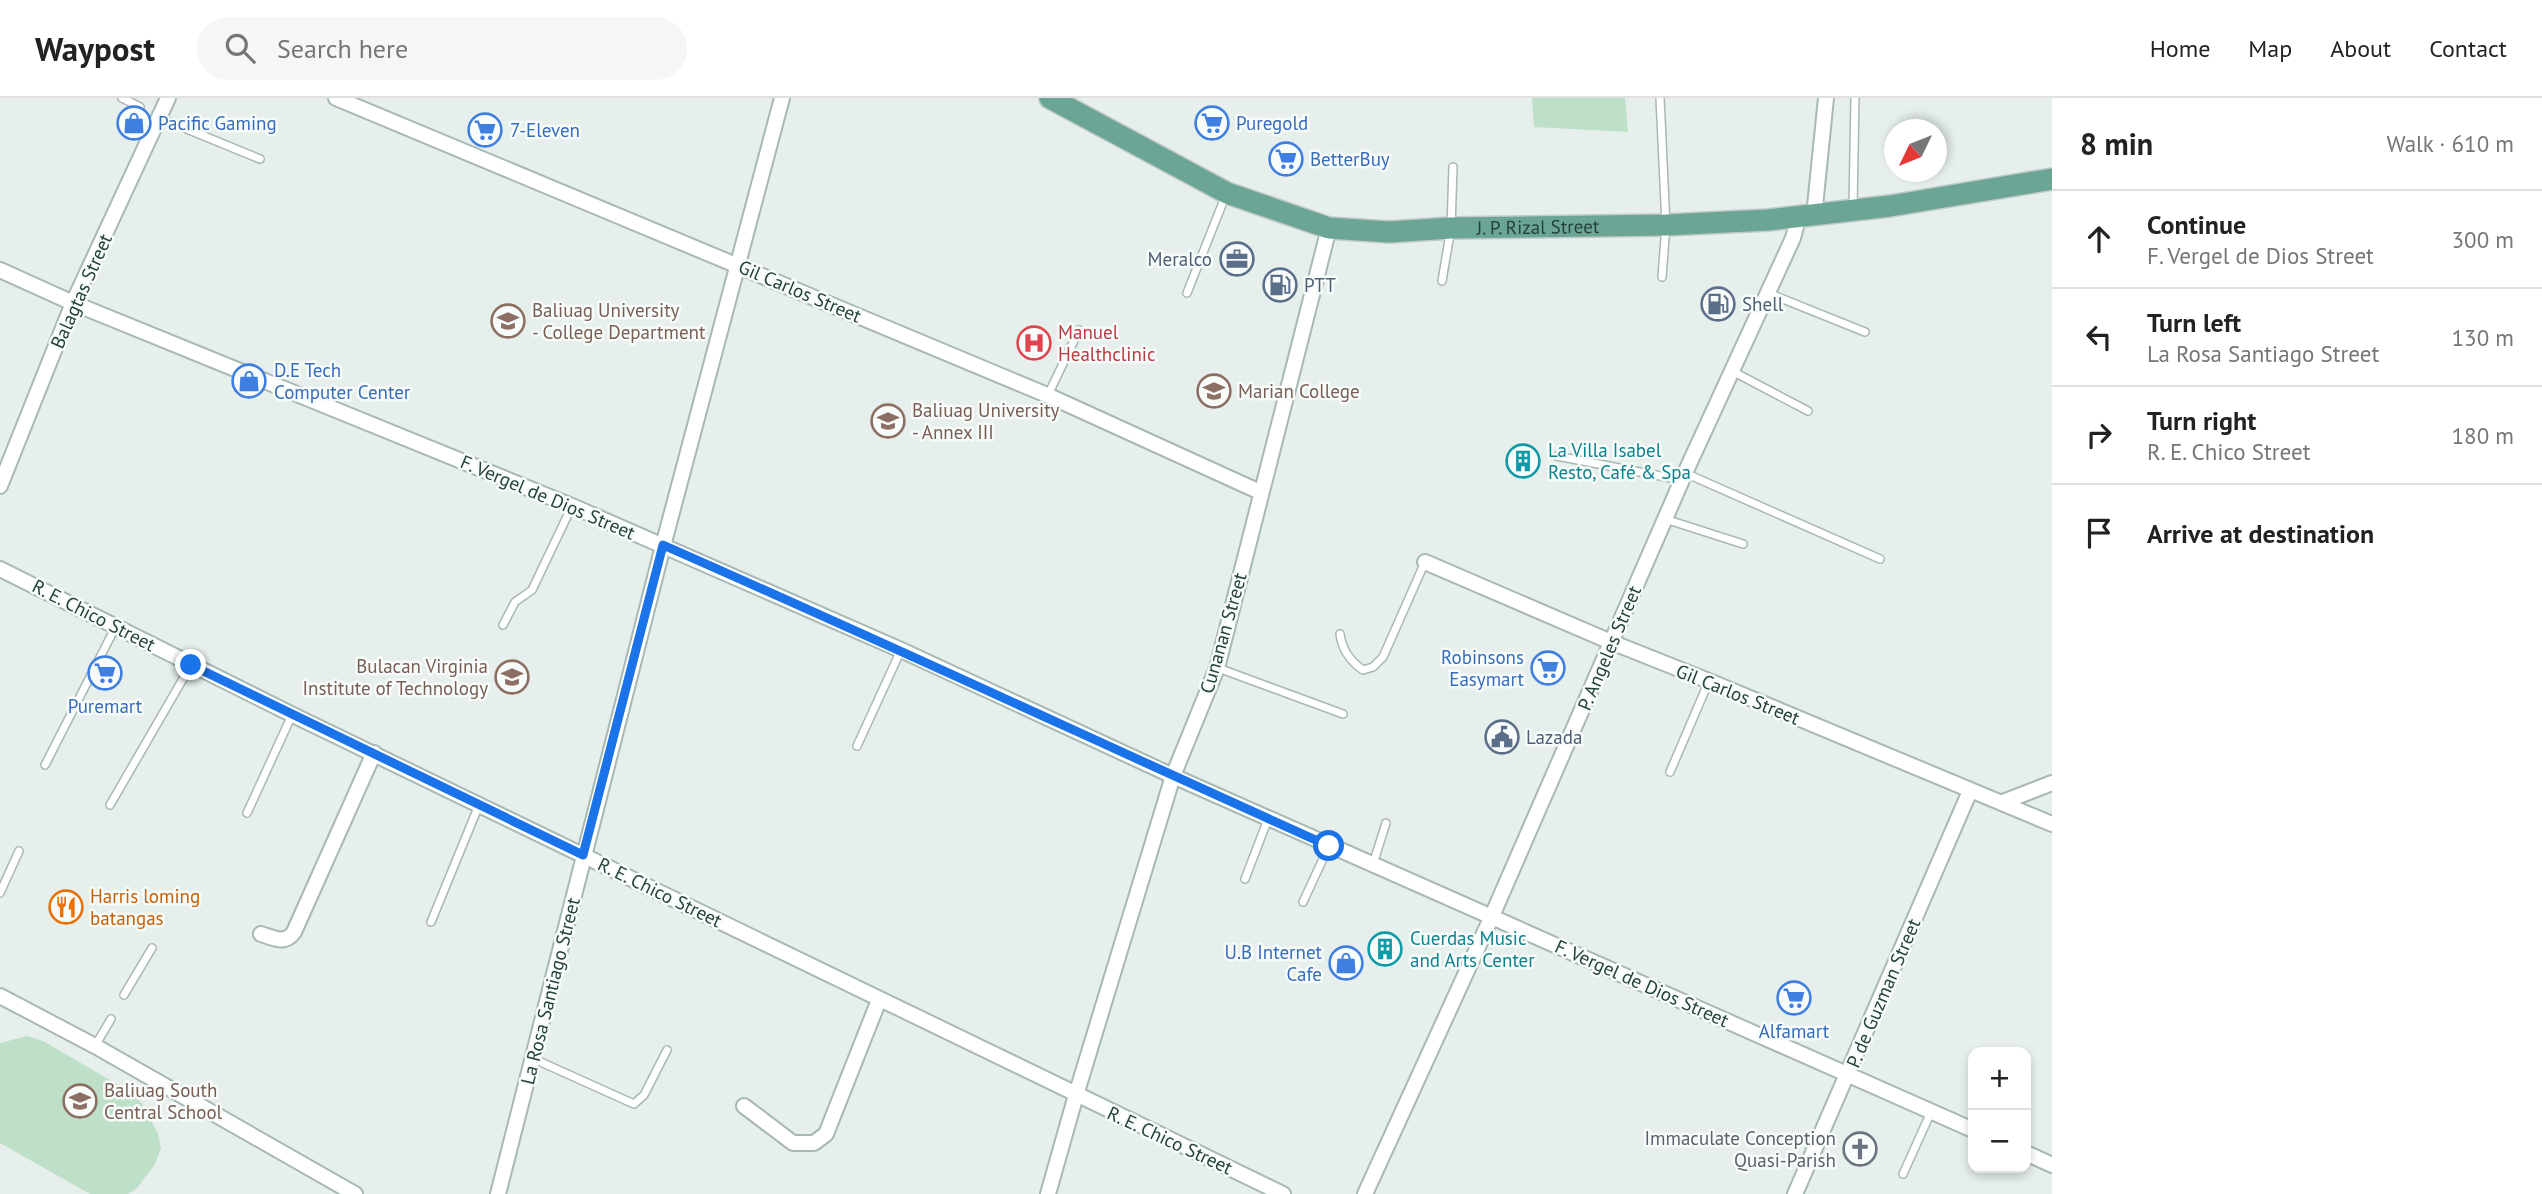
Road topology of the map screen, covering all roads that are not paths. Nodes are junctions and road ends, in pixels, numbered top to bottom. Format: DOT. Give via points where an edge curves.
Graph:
graph roads {
  1 [pos="122,98"];
  2 [pos="168,98"];
  3 [pos="335,98"];
  4 [pos="782,98"];
  5 [pos="1050,98"];
  6 [pos="1660,98"];
  7 [pos="1826,98"];
  8 [pos="1855,98"];
  9 [pos="140,107"];
  10 [pos="160,118"];
  11 [pos="260,159"];
  12 [pos="1453,167"];
  13 [pos="2052,179"];
  14 [pos="1227,193"];
  15 [pos="1853,212"];
  16 [pos="1806,216"];
  17 [pos="1666,225"];
  18 [pos="1329,228"];
  19 [pos="1451,228"];
  20 [pos="737,265"];
  21 [pos="0,270"];
  22 [pos="1662,277"];
  23 [pos="1442,281"];
  24 [pos="1767,292"];
  25 [pos="1187,293"];
  26 [pos="73,303"];
  27 [pos="1079,330"];
  28 [pos="1865,332"];
  29 [pos="1731,371"];
  30 [pos="1047,395"];
  31 [pos="1808,411"];
  32 [pos="1556,456"];
  33 [pos="1683,476"];
  34 [pos="0,486"];
  35 [pos="1260,492"];
  36 [pos="572,506"];
  37 [pos="1664,519"];
  38 [pos="1742,544"];
  39 [pos="663,545"];
  40 [pos="1880,559"];
  41 [pos="1424,562"];
  42 [pos="0,569"];
  43 [pos="503,625"];
  44 [pos="117,626"];
  45 [pos="1340,634"];
  46 [pos="1611,642"];
  47 [pos="901,650"];
  48 [pos="191,665"];
  49 [pos="1217,668"];
  50 [pos="1709,681"];
  51 [pos="1343,714"];
  52 [pos="293,715"];
  53 [pos="858,746"];
  54 [pos="374,753"];
  55 [pos="45,765"];
  56 [pos="1670,772"];
  57 [pos="1173,776"];
  58 [pos="2052,783"];
  59 [pos="1970,791"];
  60 [pos="2003,802"];
  61 [pos="480,804"];
  62 [pos="110,805"];
  63 [pos="247,813"];
  64 [pos="1268,818"];
  65 [pos="1386,823"];
  66 [pos="2052,824"];
  67 [pos="1329,846"];
  68 [pos="19,851"];
  69 [pos="583,855"];
  70 [pos="1373,865"];
  71 [pos="1245,879"];
  72 [pos="0,893"];
  73 [pos="1303,902"];
  74 [pos="1492,916"];
  75 [pos="431,922"];
  76 [pos="261,934"];
  77 [pos="152,948"];
  78 [pos="124,995"];
  79 [pos="0,996"];
  80 [pos="879,1000"];
  81 [pos="111,1019"];
  82 [pos="95,1046"];
  83 [pos="667,1050"];
  84 [pos="534,1059"];
  85 [pos="1847,1075"];
  86 [pos="1076,1095"];
  87 [pos="744,1106"];
  88 [pos="1931,1112"];
  89 [pos="1968,1128"];
  90 [pos="2031,1155"];
  91 [pos="2052,1165"];
  92 [pos="1903,1174"];
  93 [pos="355,1194"];
  94 [pos="498,1194"];
  95 [pos="1048,1194"];
  96 [pos="1283,1194"];
  97 [pos="1365,1194"];
  98 [pos="1795,1194"];
  1 -- 9 [label="lane"];
  2 -- 10 [label="street, Balagtas Street"];
  3 -- 20 [label="street, Gil Carlos Street"];
  4 -- 20 [label="street, La Rosa Santiago Street"];
  5 -- 14 [label="main road, J. P. Rizal Street"];
  6 -- 17 [label="lane"];
  7 -- 16 [label="street, P. Angeles Street"];
  8 -- 15 [label="lane"];
  10 -- 11 [label="lane"];
  10 -- 26 [label="street, Balagtas Street"];
  12 -- 19 [label="lane"];
  13 -- 15 [label="main road, J. P. Rizal Street"];
  14 -- 18 [label="main road, J. P. Rizal Street"];
  14 -- 25 [label="lane"];
  15 -- 16 [label="main road, J. P. Rizal Street"];
  16 -- 17 [label="main road, J. P. Rizal Street"];
  16 -- 24 [label="street, P. Angeles Street"];
  17 -- 19 [label="main road, J. P. Rizal Street"];
  17 -- 22 [label="lane"];
  18 -- 19 [label="main road, J. P. Rizal Street" via="1389,232"];
  18 -- 35 [label="street, Cunanan Street"];
  19 -- 23 [label="lane"];
  20 -- 30 [label="street, Gil Carlos Street"];
  20 -- 39 [label="street, La Rosa Santiago Street"];
  21 -- 26 [label="street, F. Vergel de Dios Street"];
  24 -- 28 [label="lane"];
  24 -- 29 [label="street, P. Angeles Street"];
  26 -- 34 [label="street, Balagtas Street"];
  26 -- 36 [label="street, F. Vergel de Dios Street"];
  27 -- 30 [label="lane"];
  29 -- 31 [label="lane"];
  29 -- 33 [label="street, P. Angeles Street"];
  30 -- 35 [label="street, Gil Carlos Street"];
  32 -- 33 [label="lane"];
  33 -- 37 [label="street, P. Angeles Street"];
  33 -- 40 [label="lane"];
  35 -- 49 [label="street, Cunanan Street"];
  36 -- 39 [label="street, F. Vergel de Dios Street"];
  36 -- 43 [label="lane" via="532,590 515,602"];
  37 -- 38 [label="lane"];
  37 -- 46 [label="street, P. Angeles Street"];
  39 -- 47 [label="street, F. Vergel de Dios Street"];
  39 -- 69 [label="street, La Rosa Santiago Street"];
  41 -- 45 [label="lane" via="1383,657 1373,667 1363,670 1353,663"];
  41 -- 46 [label="street, Gil Carlos Street"];
  42 -- 44 [label="street, R. E. Chico Street"];
  44 -- 48 [label="street, R. E. Chico Street"];
  44 -- 55 [label="lane"];
  46 -- 50 [label="street, Gil Carlos Street"];
  46 -- 74 [label="street, P. Angeles Street"];
  47 -- 53 [label="lane"];
  47 -- 57 [label="street, F. Vergel de Dios Street"];
  48 -- 52 [label="street, R. E. Chico Street"];
  48 -- 62 [label="lane"];
  49 -- 51 [label="lane"];
  49 -- 57 [label="street, Cunanan Street"];
  50 -- 56 [label="lane"];
  50 -- 59 [label="street, Gil Carlos Street"];
  52 -- 54 [label="street, R. E. Chico Street"];
  52 -- 63 [label="lane"];
  54 -- 61 [label="street, R. E. Chico Street"];
  54 -- 76 [label="street" via="294,932 283,941"];
  57 -- 64 [label="street, F. Vergel de Dios Street"];
  57 -- 86 [label="street, Cunanan Street"];
  58 -- 60 [label="street"];
  59 -- 60 [label="street, Gil Carlos Street"];
  59 -- 85 [label="street, P. de Guzman Street"];
  60 -- 66 [label="street, Gil Carlos Street"];
  61 -- 69 [label="street, R. E. Chico Street"];
  61 -- 75 [label="lane"];
  64 -- 67 [label="street, F. Vergel de Dios Street"];
  64 -- 71 [label="lane"];
  65 -- 70 [label="lane"];
  67 -- 70 [label="street, F. Vergel de Dios Street"];
  67 -- 73 [label="lane"];
  68 -- 72 [label="lane"];
  69 -- 80 [label="street, R. E. Chico Street"];
  69 -- 84 [label="street, La Rosa Santiago Street"];
  70 -- 74 [label="street, F. Vergel de Dios Street"];
  74 -- 85 [label="street, F. Vergel de Dios Street"];
  74 -- 97 [label="street, P. Angeles Street"];
  77 -- 78 [label="lane"];
  79 -- 82 [label="street"];
  80 -- 86 [label="street, R. E. Chico Street"];
  80 -- 87 [label="street" via="826,1134 814,1143 793,1143"];
  81 -- 82 [label="lane"];
  82 -- 93 [label="street"];
  83 -- 84 [label="lane" via="644,1095 634,1104"];
  84 -- 94 [label="street, La Rosa Santiago Street"];
  85 -- 88 [label="street, F. Vergel de Dios Street"];
  85 -- 98 [label="street, P. de Guzman Street"];
  86 -- 95 [label="street, Cunanan Street"];
  86 -- 96 [label="street, R. E. Chico Street"];
  88 -- 89 [label="street, F. Vergel de Dios Street"];
  88 -- 92 [label="lane"];
  90 -- 91 [label="street"];
}
